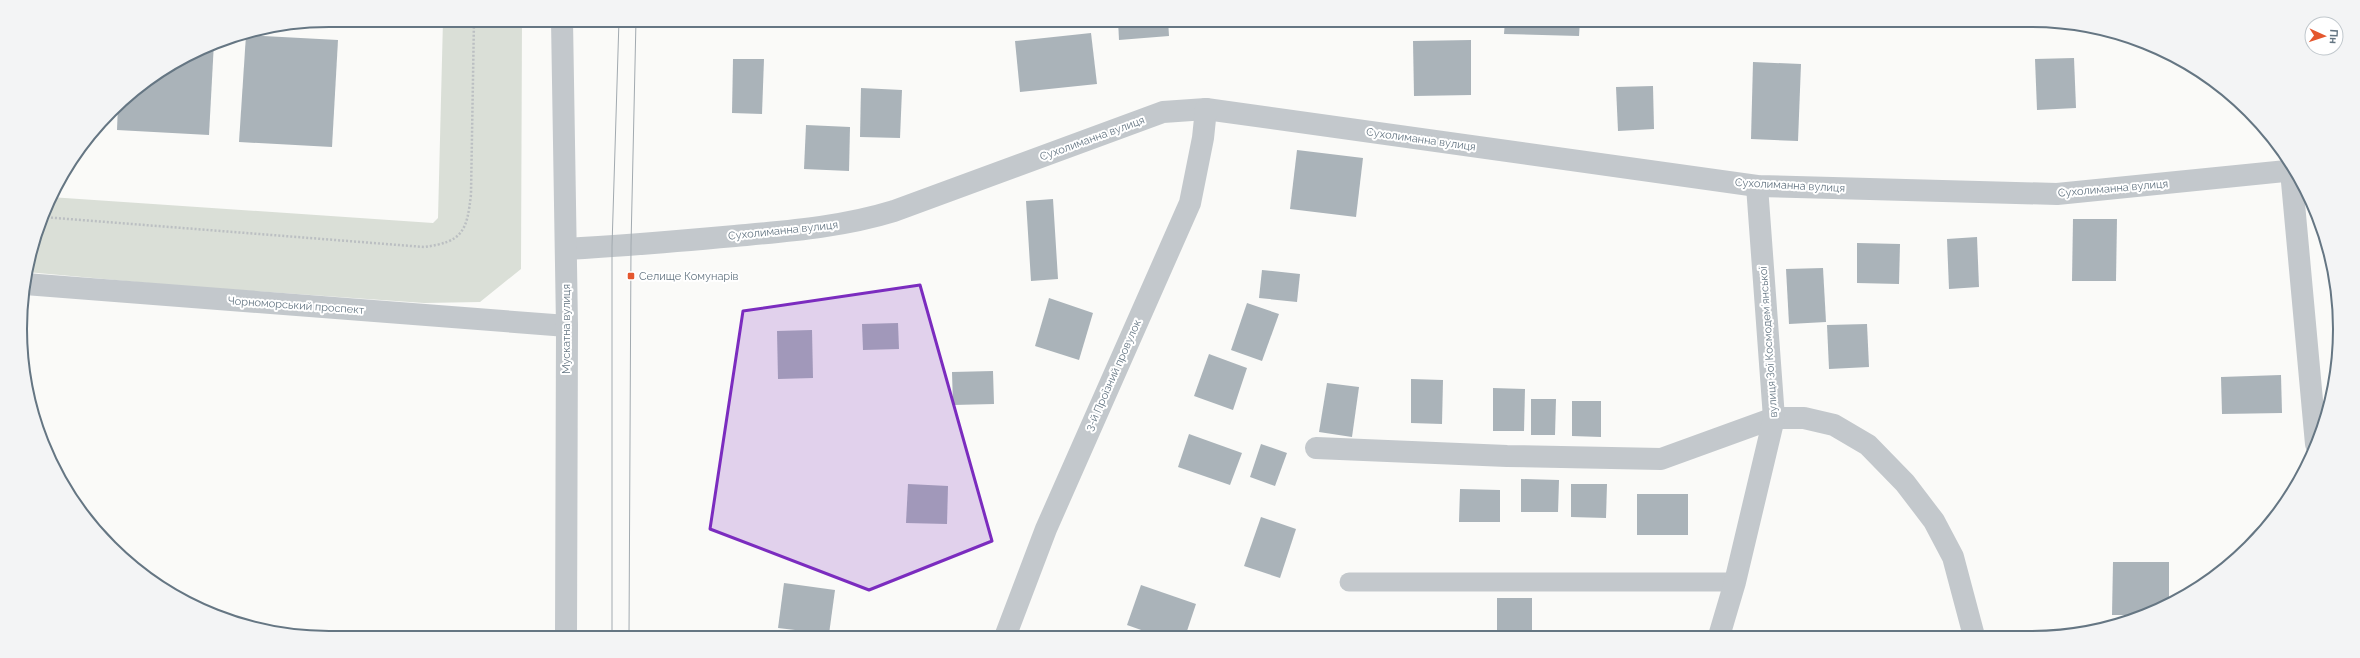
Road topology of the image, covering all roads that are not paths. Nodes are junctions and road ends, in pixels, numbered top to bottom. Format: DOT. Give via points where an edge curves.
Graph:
graph roads {
  1 [pos="562,27"];
  2 [pos="1206,109"];
  3 [pos="2288,170"];
  4 [pos="2294,180"];
  5 [pos="1757,186"];
  6 [pos="566,249"];
  7 [pos="31,284"];
  8 [pos="567,326"];
  9 [pos="1774,418"];
  10 [pos="2315,432"];
  11 [pos="1316,448"];
  12 [pos="1349,582"];
  13 [pos="1735,582"];
  14 [pos="566,631"];
  15 [pos="1007,631"];
  16 [pos="1720,631"];
  17 [pos="1973,631"];
  1 -- 6 [label="street, Мускатна вулиця"];
  2 -- 5 [label="street, Сухолиманна вулиця"];
  2 -- 6 [label="street, Сухолиманна вулиця" via="1163,112 863,221 825,227"];
  2 -- 15 [label="street, 3-й Проїзний провулок" via="1190,202 1046,529"];
  3 -- 5 [label="street, Сухолиманна вулиця" via="2058,194"];
  4 -- 10 [label="street"];
  5 -- 9 [label="street, вулиця Зої Космодемʼянської"];
  6 -- 8 [label="street, Мускатна вулиця"];
  7 -- 8 [label="street, Чорноморський проспект"];
  8 -- 14 [label="street, Мускатна вулиця"];
  9 -- 11 [label="street" via="1661,459"];
  9 -- 13 [label="street, вулиця Зої Космодемʼянської"];
  9 -- 17 [label="street" via="1804,418 1834,425 1868,445 1904,483 1934,521 1953,557"];
  12 -- 13 [label="lane"];
  13 -- 16 [label="street, вулиця Зої Космодемʼянської"];
}
